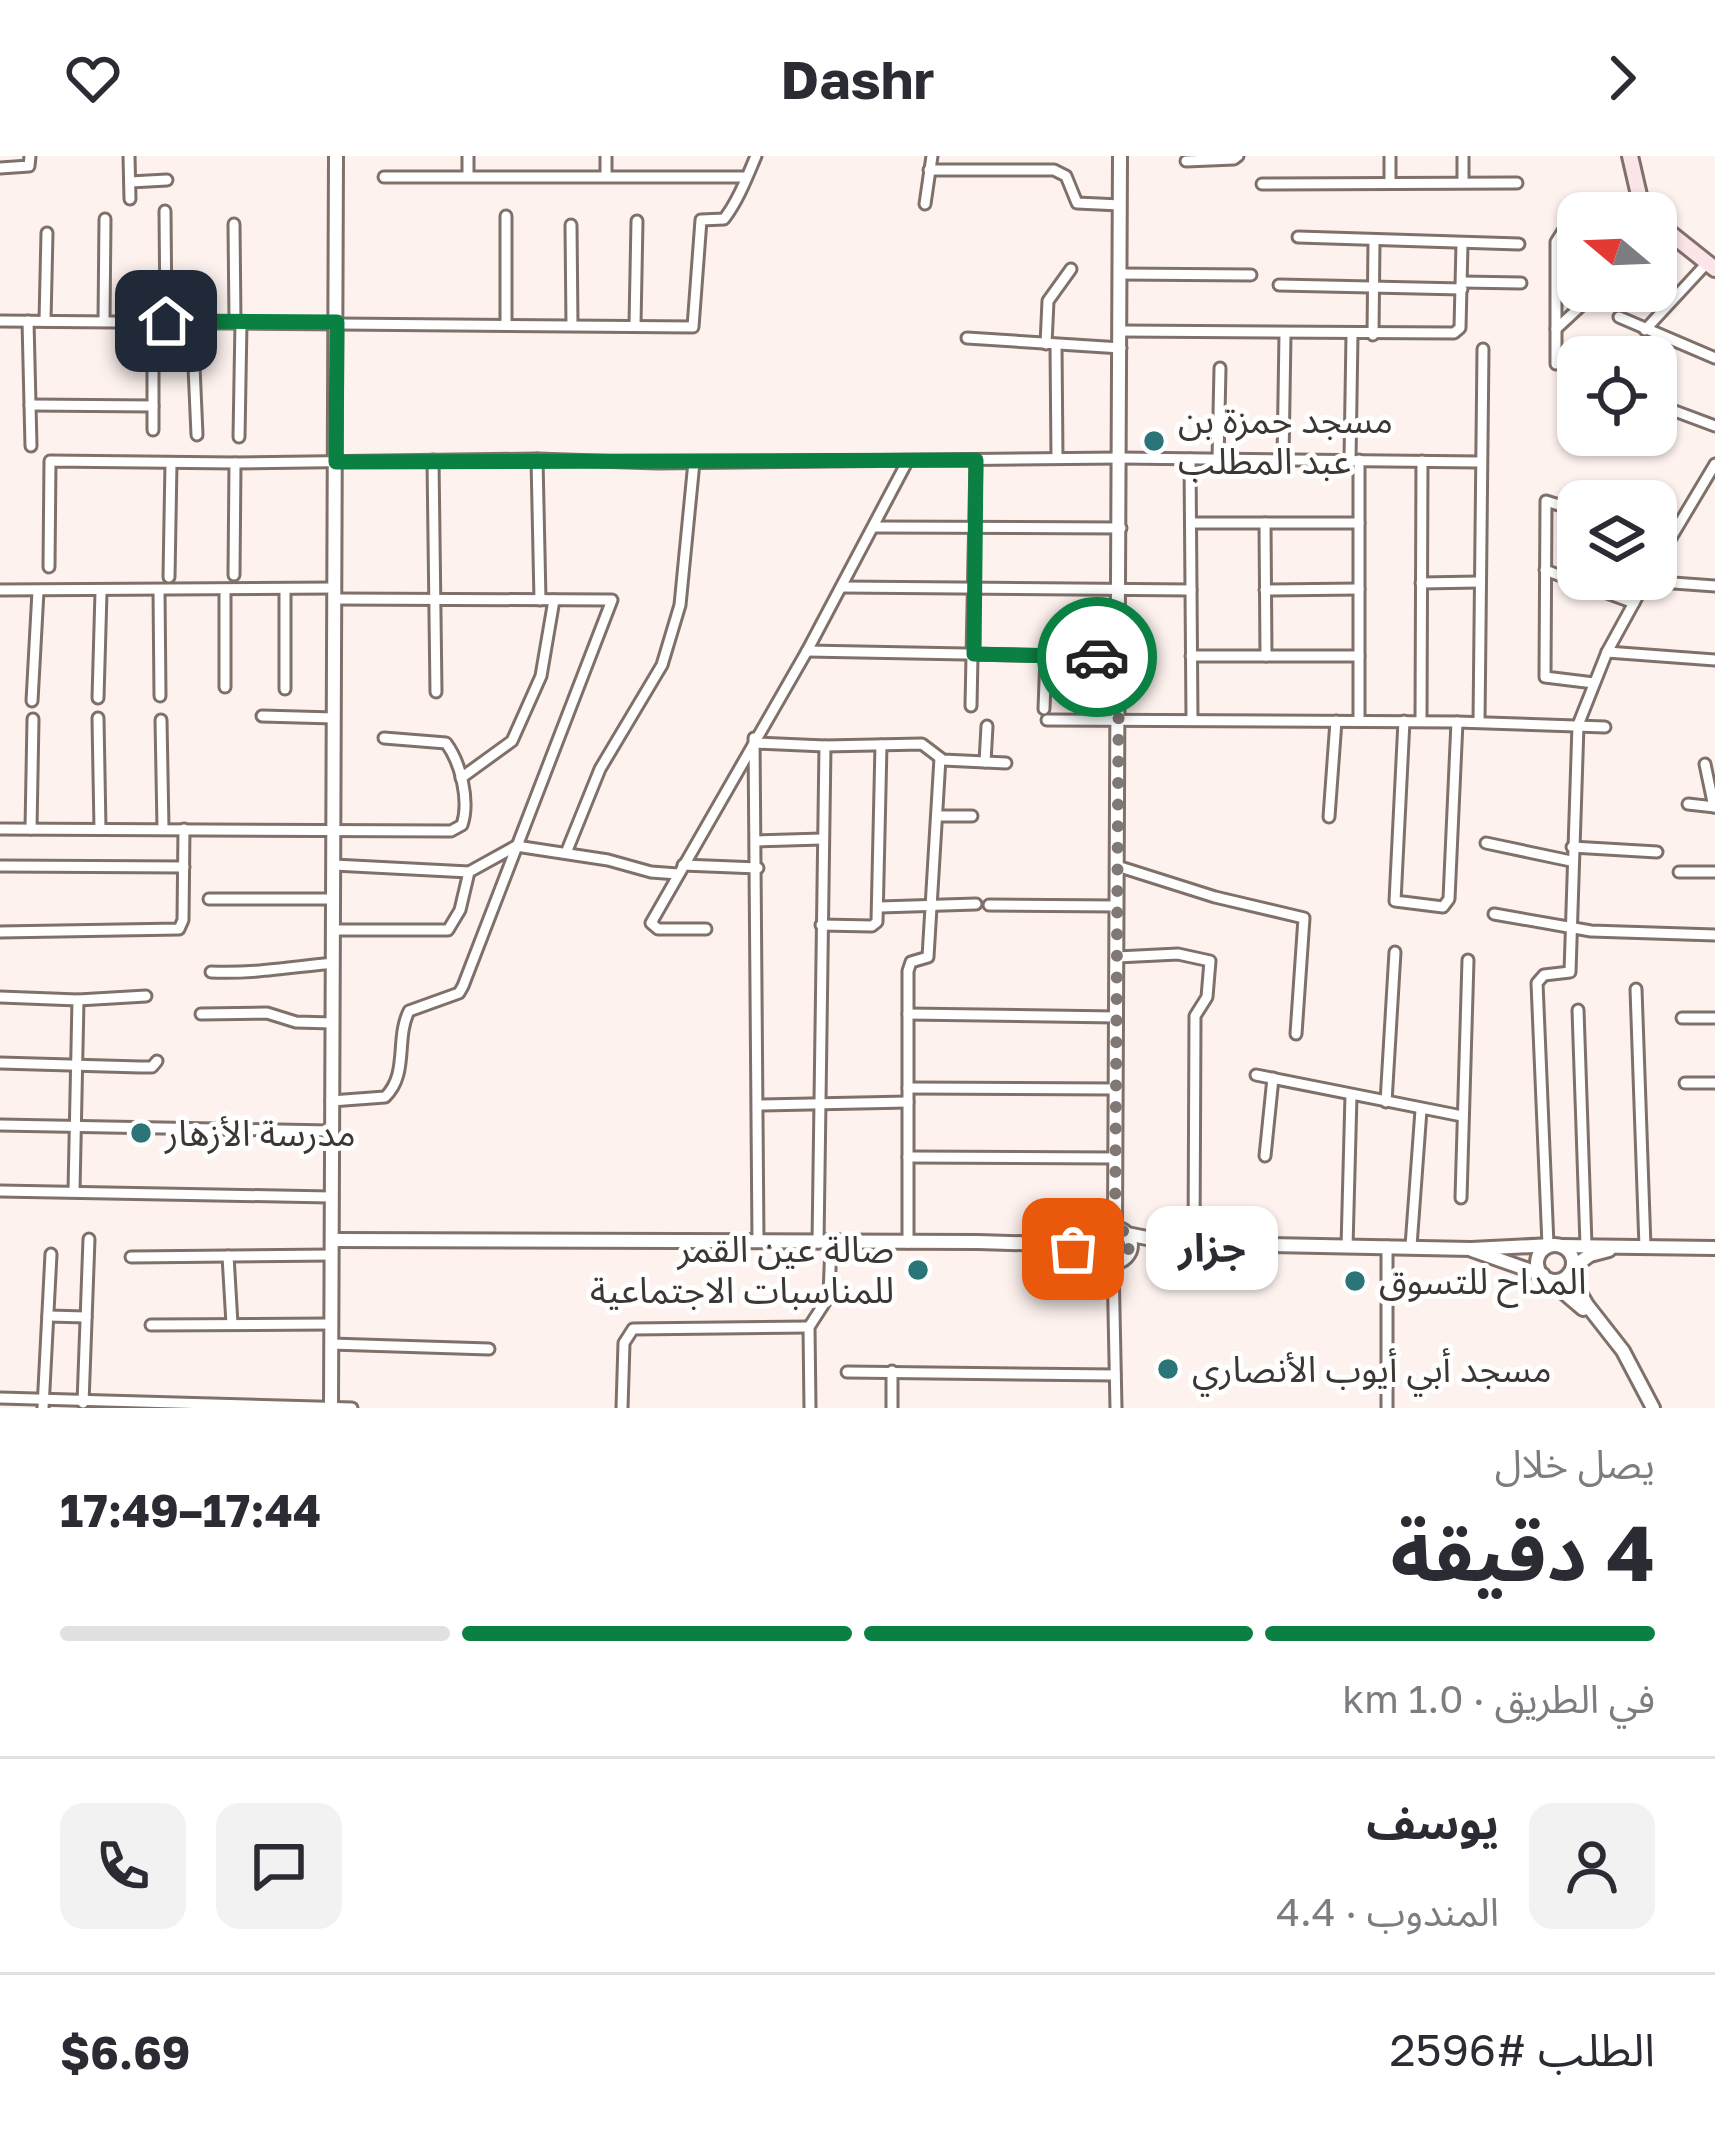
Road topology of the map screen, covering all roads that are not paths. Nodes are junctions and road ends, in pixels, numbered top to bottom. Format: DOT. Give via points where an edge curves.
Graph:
graph roads {
  1 [pos="30,156"];
  2 [pos="129,156"];
  3 [pos="336,156"];
  4 [pos="468,156"];
  5 [pos="606,156"];
  6 [pos="756,156"];
  7 [pos="932,156"];
  8 [pos="1120,156"];
  9 [pos="1238,156"];
  10 [pos="1390,156"];
  11 [pos="1462,156"];
  12 [pos="1630,156"];
  13 [pos="1186,161"];
  14 [pos="0,168"];
  15 [pos="929,170"];
  16 [pos="467,176"];
  17 [pos="606,176"];
  18 [pos="384,177"];
  19 [pos="743,177"];
  20 [pos="167,181"];
  21 [pos="130,182"];
  22 [pos="1390,182"];
  23 [pos="1463,182"];
  24 [pos="1517,183"];
  25 [pos="1262,184"];
  26 [pos="1640,192"];
  27 [pos="130,199"];
  28 [pos="925,204"];
  29 [pos="1120,205"];
  30 [pos="165,211"];
  31 [pos="506,216"];
  32 [pos="105,219"];
  33 [pos="637,221"];
  34 [pos="234,224"];
  35 [pos="571,225"];
  36 [pos="46,233"];
  37 [pos="1298,237"];
  38 [pos="1677,239"];
  39 [pos="1557,240"];
  40 [pos="1374,241"];
  41 [pos="1462,244"];
  42 [pos="1519,244"];
  43 [pos="1711,266"];
  44 [pos="1071,269"];
  45 [pos="1120,274"];
  46 [pos="1251,274"];
  47 [pos="1521,284"];
  48 [pos="1279,285"];
  49 [pos="1462,285"];
  50 [pos="1373,287"];
  51 [pos="1574,312"];
  52 [pos="1619,317"];
  53 [pos="0,321"];
  54 [pos="28,321"];
  55 [pos="45,321"];
  56 [pos="104,321"];
  57 [pos="159,321"];
  58 [pos="192,322"];
  59 [pos="238,322"];
  60 [pos="337,322"];
  61 [pos="506,324"];
  62 [pos="572,325"];
  63 [pos="635,325"];
  64 [pos="1556,328"];
  65 [pos="1645,330"];
  66 [pos="1121,331"];
  67 [pos="1285,334"];
  68 [pos="1352,335"];
  69 [pos="1373,335"];
  70 [pos="967,338"];
  71 [pos="1051,345"];
  72 [pos="1120,347"];
  73 [pos="1483,349"];
  74 [pos="1715,358"];
  75 [pos="1556,364"];
  76 [pos="1220,368"];
  77 [pos="30,405"];
  78 [pos="153,406"];
  79 [pos="1677,412"];
  80 [pos="1715,426"];
  81 [pos="153,430"];
  82 [pos="197,435"];
  83 [pos="239,437"];
  84 [pos="31,446"];
  85 [pos="1057,458"];
  86 [pos="1120,458"];
  87 [pos="537,459"];
  88 [pos="1190,459"];
  89 [pos="1354,459"];
  90 [pos="433,460"];
  91 [pos="976,460"];
  92 [pos="1218,460"];
  93 [pos="1282,460"];
  94 [pos="1421,461"];
  95 [pos="336,462"];
  96 [pos="694,462"];
  97 [pos="907,462"];
  98 [pos="1479,462"];
  99 [pos="171,463"];
  100 [pos="235,464"];
  101 [pos="1715,464"];
  102 [pos="1557,504"];
  103 [pos="1677,519"];
  104 [pos="1265,523"];
  105 [pos="1359,523"];
  106 [pos="1191,524"];
  107 [pos="874,527"];
  108 [pos="976,527"];
  109 [pos="1120,527"];
  110 [pos="50,567"];
  111 [pos="1545,570"];
  112 [pos="234,575"];
  113 [pos="169,577"];
  114 [pos="1479,582"];
  115 [pos="1677,583"];
  116 [pos="1421,584"];
  117 [pos="1715,586"];
  118 [pos="842,587"];
  119 [pos="285,589"];
  120 [pos="1359,589"];
  121 [pos="0,590"];
  122 [pos="225,590"];
  123 [pos="976,590"];
  124 [pos="1191,590"];
  125 [pos="1265,590"];
  126 [pos="38,591"];
  127 [pos="159,591"];
  128 [pos="101,592"];
  129 [pos="1120,592"];
  130 [pos="335,593"];
  131 [pos="540,600"];
  132 [pos="554,600"];
  133 [pos="1636,600"];
  134 [pos="436,602"];
  135 [pos="1634,603"];
  136 [pos="807,651"];
  137 [pos="1607,652"];
  138 [pos="974,654"];
  139 [pos="1046,656"];
  140 [pos="1191,656"];
  141 [pos="1266,656"];
  142 [pos="1359,656"];
  143 [pos="1119,657"];
  144 [pos="1715,660"];
  145 [pos="1594,682"];
  146 [pos="225,687"];
  147 [pos="285,689"];
  148 [pos="436,692"];
  149 [pos="160,696"];
  150 [pos="98,698"];
  151 [pos="32,701"];
  152 [pos="970,706"];
  153 [pos="262,716"];
  154 [pos="98,718"];
  155 [pos="334,718"];
  156 [pos="33,719"];
  157 [pos="1118,719"];
  158 [pos="1192,719"];
  159 [pos="160,720"];
  160 [pos="1336,721"];
  161 [pos="1359,721"];
  162 [pos="1421,721"];
  163 [pos="1404,722"];
  164 [pos="1456,722"];
  165 [pos="1479,722"];
  166 [pos="1577,724"];
  167 [pos="987,726"];
  168 [pos="1605,727"];
  169 [pos="384,738"];
  170 [pos="755,740"];
  171 [pos="881,745"];
  172 [pos="825,746"];
  173 [pos="940,758"];
  174 [pos="985,762"];
  175 [pos="1006,763"];
  176 [pos="1705,764"];
  177 [pos="461,778"];
  178 [pos="1688,804"];
  179 [pos="1714,807"];
  180 [pos="937,816"];
  181 [pos="972,816"];
  182 [pos="1329,818"];
  183 [pos="163,828"];
  184 [pos="0,829"];
  185 [pos="31,829"];
  186 [pos="100,829"];
  187 [pos="184,829"];
  188 [pos="334,832"];
  189 [pos="822,839"];
  190 [pos="757,841"];
  191 [pos="1486,843"];
  192 [pos="516,845"];
  193 [pos="1572,848"];
  194 [pos="1658,852"];
  195 [pos="566,853"];
  196 [pos="1571,861"];
  197 [pos="334,865"];
  198 [pos="0,866"];
  199 [pos="1117,866"];
  200 [pos="184,867"];
  201 [pos="758,868"];
  202 [pos="680,869"];
  203 [pos="469,872"];
  204 [pos="1678,872"];
  205 [pos="1715,872"];
  206 [pos="208,899"];
  207 [pos="334,899"];
  208 [pos="932,904"];
  209 [pos="976,904"];
  210 [pos="989,905"];
  211 [pos="1117,906"];
  212 [pos="880,907"];
  213 [pos="1494,914"];
  214 [pos="821,925"];
  215 [pos="1573,928"];
  216 [pos="706,929"];
  217 [pos="333,930"];
  218 [pos="0,932"];
  219 [pos="1715,935"];
  220 [pos="1395,952"];
  221 [pos="1117,957"];
  222 [pos="1468,960"];
  223 [pos="333,963"];
  224 [pos="211,972"];
  225 [pos="1636,989"];
  226 [pos="146,997"];
  227 [pos="0,998"];
  228 [pos="78,1000"];
  229 [pos="1578,1010"];
  230 [pos="201,1014"];
  231 [pos="908,1014"];
  232 [pos="1116,1017"];
  233 [pos="1682,1018"];
  234 [pos="1715,1018"];
  235 [pos="332,1023"];
  236 [pos="1296,1034"];
  237 [pos="157,1061"];
  238 [pos="0,1063"];
  239 [pos="76,1065"];
  240 [pos="1256,1075"];
  241 [pos="1273,1078"];
  242 [pos="1685,1083"];
  243 [pos="1715,1083"];
  244 [pos="908,1088"];
  245 [pos="1116,1090"];
  246 [pos="1351,1095"];
  247 [pos="331,1101"];
  248 [pos="908,1102"];
  249 [pos="1386,1102"];
  250 [pos="819,1104"];
  251 [pos="758,1106"];
  252 [pos="1421,1109"];
  253 [pos="1462,1116"];
  254 [pos="0,1125"];
  255 [pos="75,1126"];
  256 [pos="330,1131"];
  257 [pos="1264,1156"];
  258 [pos="908,1157"];
  259 [pos="1115,1158"];
  260 [pos="0,1191"];
  261 [pos="74,1191"];
  262 [pos="330,1197"];
  263 [pos="1461,1198"];
  264 [pos="1121,1231"];
  265 [pos="1099,1236"];
  266 [pos="89,1239"];
  267 [pos="758,1242"];
  268 [pos="825,1243"];
  269 [pos="908,1243"];
  270 [pos="1172,1243"];
  271 [pos="1047,1244"];
  272 [pos="1194,1244"];
  273 [pos="1554,1245"];
  274 [pos="1586,1245"];
  275 [pos="1347,1246"];
  276 [pos="1388,1246"];
  277 [pos="1411,1246"];
  278 [pos="332,1247"];
  279 [pos="1625,1247"];
  280 [pos="1645,1247"];
  281 [pos="1715,1248"];
  282 [pos="1471,1249"];
  283 [pos="1099,1253"];
  284 [pos="1128,1253"];
  285 [pos="51,1254"];
  286 [pos="228,1256"];
  287 [pos="130,1257"];
  288 [pos="1113,1262"];
  289 [pos="1571,1270"];
  290 [pos="1546,1278"];
  291 [pos="48,1316"];
  292 [pos="86,1317"];
  293 [pos="1598,1321"];
  294 [pos="151,1324"];
  295 [pos="232,1324"];
  296 [pos="331,1324"];
  297 [pos="809,1327"];
  298 [pos="331,1344"];
  299 [pos="489,1349"];
  300 [pos="892,1371"];
  301 [pos="847,1372"];
  302 [pos="1115,1375"];
  303 [pos="0,1398"];
  304 [pos="43,1404"];
  305 [pos="83,1405"];
  306 [pos="144,1406"];
  307 [pos="331,1407"];
  308 [pos="352,1408"];
  309 [pos="622,1408"];
  310 [pos="809,1408"];
  311 [pos="892,1408"];
  312 [pos="1115,1408"];
  313 [pos="1387,1408"];
  314 [pos="1653,1408"];
  1 -- 14 [label="street" via="29,166"];
  2 -- 21 [label="street"];
  3 -- 60 [label="street"];
  4 -- 16 [label="street"];
  5 -- 17 [label="street"];
  6 -- 19 [label="street"];
  7 -- 15 [label="street"];
  8 -- 29 [label="street"];
  9 -- 13 [label="street"];
  10 -- 22 [label="street"];
  11 -- 23 [label="street"];
  12 -- 26 [label="main road"];
  15 -- 28 [label="street"];
  15 -- 29 [label="street" via="1054,170 1066,176 1078,203"];
  16 -- 17 [label="street"];
  16 -- 18 [label="street"];
  17 -- 19 [label="street"];
  19 -- 63 [label="street" via="724,219 701,220 693,326"];
  20 -- 21 [label="street"];
  21 -- 27 [label="street"];
  22 -- 23 [label="street"];
  22 -- 25 [label="street"];
  23 -- 24 [label="street"];
  29 -- 45 [label="street"];
  30 -- 57 [label="street"];
  31 -- 61 [label="street"];
  32 -- 56 [label="street"];
  33 -- 63 [label="street"];
  34 -- 59 [label="street"];
  35 -- 62 [label="street"];
  36 -- 55 [label="street"];
  37 -- 40 [label="street"];
  38 -- 43 [label="main road"];
  39 -- 64 [label="street"];
  40 -- 41 [label="street"];
  40 -- 50 [label="street"];
  41 -- 42 [label="street"];
  41 -- 49 [label="street"];
  43 -- 65 [label="street"];
  44 -- 71 [label="street" via="1048,301"];
  45 -- 46 [label="street"];
  45 -- 66 [label="street"];
  47 -- 49 [label="street"];
  48 -- 50 [label="street"];
  49 -- 50 [label="street"];
  49 -- 69 [label="street" via="1458,332"];
  50 -- 69 [label="street"];
  51 -- 64 [label="street"];
  52 -- 65 [label="street"];
  53 -- 54 [label="street"];
  54 -- 55 [label="street"];
  54 -- 77 [label="street"];
  55 -- 56 [label="street"];
  56 -- 57 [label="street"];
  57 -- 58 [label="street"];
  57 -- 78 [label="street"];
  58 -- 59 [label="street"];
  58 -- 82 [label="street"];
  59 -- 60 [label="street"];
  59 -- 83 [label="street"];
  60 -- 61 [label="street"];
  60 -- 95 [label="street"];
  61 -- 62 [label="street"];
  62 -- 63 [label="street"];
  64 -- 75 [label="street"];
  65 -- 74 [label="street"];
  66 -- 67 [label="street"];
  66 -- 72 [label="street"];
  67 -- 68 [label="street"];
  67 -- 93 [label="street"];
  68 -- 69 [label="street"];
  68 -- 89 [label="street"];
  70 -- 71 [label="street"];
  71 -- 72 [label="street"];
  71 -- 85 [label="street"];
  72 -- 86 [label="street"];
  73 -- 98 [label="street"];
  76 -- 92 [label="street"];
  77 -- 78 [label="street"];
  77 -- 84 [label="street"];
  78 -- 81 [label="street"];
  79 -- 80 [label="street"];
  85 -- 86 [label="street"];
  85 -- 91 [label="street"];
  86 -- 88 [label="street"];
  86 -- 109 [label="street"];
  87 -- 90 [label="street"];
  87 -- 96 [label="street"];
  87 -- 131 [label="street"];
  88 -- 92 [label="street"];
  88 -- 106 [label="street"];
  89 -- 93 [label="street"];
  89 -- 94 [label="street"];
  89 -- 105 [label="street"];
  90 -- 95 [label="street"];
  90 -- 134 [label="street"];
  91 -- 97 [label="street"];
  91 -- 108 [label="street"];
  92 -- 93 [label="street"];
  94 -- 98 [label="street"];
  94 -- 116 [label="street"];
  95 -- 100 [label="street"];
  95 -- 130 [label="street"];
  96 -- 97 [label="street"];
  96 -- 195 [label="street" via="680,605 662,665 599,769"];
  97 -- 107 [label="street"];
  98 -- 114 [label="street"];
  99 -- 100 [label="street"];
  99 -- 110 [label="street" via="50,460"];
  99 -- 113 [label="street"];
  100 -- 112 [label="street"];
  101 -- 103 [label="street"];
  102 -- 111 [label="street" via="1546,501"];
  104 -- 105 [label="street"];
  104 -- 106 [label="street"];
  104 -- 125 [label="street"];
  105 -- 120 [label="street"];
  106 -- 124 [label="street"];
  107 -- 108 [label="street"];
  107 -- 118 [label="street"];
  108 -- 109 [label="street"];
  108 -- 123 [label="street"];
  109 -- 129 [label="street"];
  111 -- 135 [label="street"];
  111 -- 145 [label="street" via="1545,677"];
  114 -- 116 [label="street"];
  114 -- 165 [label="street"];
  115 -- 117 [label="street"];
  116 -- 162 [label="street"];
  118 -- 123 [label="street"];
  118 -- 136 [label="street"];
  119 -- 122 [label="street"];
  119 -- 130 [label="street"];
  119 -- 147 [label="street"];
  120 -- 125 [label="street"];
  120 -- 142 [label="street"];
  121 -- 126 [label="street"];
  122 -- 127 [label="street"];
  122 -- 146 [label="street"];
  123 -- 129 [label="street"];
  123 -- 138 [label="street"];
  124 -- 129 [label="street"];
  124 -- 140 [label="street"];
  125 -- 141 [label="street"];
  126 -- 128 [label="street"];
  126 -- 151 [label="street"];
  127 -- 128 [label="street"];
  127 -- 149 [label="street"];
  128 -- 150 [label="street"];
  129 -- 143 [label="street"];
  130 -- 134 [label="street"];
  130 -- 155 [label="street"];
  131 -- 132 [label="street"];
  131 -- 134 [label="street"];
  132 -- 177 [label="street" via="541,676 512,741"];
  132 -- 192 [label="street" via="611,600"];
  133 -- 135 [label="street"];
  134 -- 148 [label="street"];
  135 -- 137 [label="street"];
  136 -- 138 [label="street"];
  136 -- 170 [label="street"];
  137 -- 144 [label="street"];
  137 -- 145 [label="street"];
  138 -- 139 [label="street"];
  138 -- 152 [label="street"];
  139 -- 143 [label="street"];
  139 -- 157 [label="street" via="1045,715"];
  140 -- 141 [label="street"];
  140 -- 158 [label="street"];
  141 -- 142 [label="street"];
  142 -- 161 [label="street"];
  143 -- 157 [label="street"];
  145 -- 166 [label="street"];
  153 -- 155 [label="street"];
  154 -- 186 [label="street"];
  155 -- 188 [label="street"];
  156 -- 185 [label="street"];
  157 -- 158 [label="street"];
  157 -- 199 [label="street"];
  158 -- 160 [label="street"];
  159 -- 183 [label="street"];
  160 -- 161 [label="street"];
  160 -- 182 [label="street"];
  161 -- 163 [label="street"];
  162 -- 163 [label="street"];
  162 -- 164 [label="street"];
  163 -- 164 [label="street" via="1395,901 1443,908"];
  164 -- 165 [label="street"];
  165 -- 166 [label="street"];
  166 -- 168 [label="street"];
  166 -- 193 [label="street"];
  167 -- 174 [label="street"];
  169 -- 177 [label="street" via="446,743"];
  170 -- 172 [label="street"];
  170 -- 190 [label="street"];
  170 -- 202 [label="street"];
  171 -- 172 [label="street"];
  171 -- 173 [label="street" via="927,745"];
  171 -- 212 [label="street"];
  172 -- 189 [label="street"];
  173 -- 174 [label="street"];
  173 -- 180 [label="street"];
  174 -- 175 [label="street"];
  176 -- 179 [label="street"];
  177 -- 188 [label="street" via="466,813 451,831"];
  178 -- 179 [label="street"];
  180 -- 181 [label="street"];
  180 -- 208 [label="street"];
  183 -- 186 [label="street"];
  183 -- 187 [label="street"];
  184 -- 185 [label="street"];
  185 -- 186 [label="street"];
  187 -- 188 [label="street"];
  187 -- 200 [label="street"];
  188 -- 197 [label="street"];
  189 -- 190 [label="street"];
  189 -- 214 [label="street"];
  190 -- 201 [label="street"];
  191 -- 196 [label="street"];
  192 -- 195 [label="street"];
  192 -- 203 [label="street"];
  192 -- 247 [label="street" via="464,986 406,1015 394,1088 380,1099"];
  193 -- 194 [label="street"];
  193 -- 196 [label="street"];
  195 -- 202 [label="street" via="651,872"];
  196 -- 215 [label="street"];
  197 -- 203 [label="street"];
  197 -- 207 [label="street"];
  198 -- 200 [label="street"];
  199 -- 211 [label="street"];
  199 -- 236 [label="street" via="1304,918"];
  200 -- 218 [label="street" via="179,929"];
  201 -- 202 [label="street"];
  201 -- 251 [label="street"];
  202 -- 216 [label="street" via="652,926"];
  203 -- 217 [label="street" via="448,930"];
  204 -- 205 [label="street"];
  206 -- 207 [label="street"];
  207 -- 217 [label="street"];
  208 -- 209 [label="street"];
  208 -- 212 [label="street"];
  208 -- 231 [label="street" via="928,956 909,967"];
  210 -- 211 [label="street"];
  211 -- 221 [label="street"];
  212 -- 214 [label="street" via="876,925"];
  213 -- 215 [label="street"];
  214 -- 250 [label="street"];
  215 -- 219 [label="street"];
  215 -- 273 [label="street" via="1570,972 1537,983"];
  217 -- 223 [label="street"];
  220 -- 249 [label="street"];
  221 -- 232 [label="street"];
  221 -- 272 [label="street" via="1210,961 1208,997 1195,1016"];
  222 -- 253 [label="street"];
  223 -- 224 [label="street"];
  223 -- 235 [label="street"];
  225 -- 280 [label="street"];
  226 -- 228 [label="street"];
  227 -- 228 [label="street"];
  228 -- 239 [label="street"];
  229 -- 274 [label="street"];
  230 -- 235 [label="street"];
  231 -- 232 [label="street"];
  231 -- 244 [label="street"];
  232 -- 245 [label="street"];
  233 -- 234 [label="street"];
  235 -- 247 [label="street"];
  237 -- 239 [label="street"];
  238 -- 239 [label="street"];
  239 -- 255 [label="street"];
  240 -- 241 [label="street"];
  241 -- 246 [label="street"];
  241 -- 257 [label="street"];
  242 -- 243 [label="street"];
  244 -- 245 [label="street"];
  244 -- 248 [label="street"];
  245 -- 259 [label="street"];
  246 -- 249 [label="street"];
  246 -- 275 [label="street"];
  247 -- 256 [label="street"];
  248 -- 250 [label="street"];
  248 -- 258 [label="street"];
  249 -- 252 [label="street"];
  250 -- 251 [label="street"];
  250 -- 268 [label="street"];
  251 -- 267 [label="street"];
  252 -- 253 [label="street"];
  252 -- 277 [label="street"];
  253 -- 263 [label="street"];
  254 -- 255 [label="street"];
  255 -- 256 [label="street"];
  255 -- 261 [label="street"];
  256 -- 262 [label="street"];
  258 -- 259 [label="street"];
  258 -- 269 [label="street"];
  259 -- 264 [label="street"];
  260 -- 261 [label="street"];
  261 -- 262 [label="street"];
  262 -- 278 [label="street"];
  264 -- 265 [label="street"];
  264 -- 270 [label="street"];
  264 -- 284 [label="street"];
  265 -- 271 [label="street"];
  265 -- 283 [label="street"];
  266 -- 292 [label="street"];
  267 -- 268 [label="street"];
  267 -- 278 [label="street"];
  268 -- 269 [label="street"];
  268 -- 297 [label="street" via="829,1296"];
  269 -- 271 [label="street"];
  270 -- 272 [label="street"];
  270 -- 284 [label="street"];
  271 -- 283 [label="street"];
  272 -- 275 [label="street"];
  273 -- 274 [label="street"];
  273 -- 282 [label="street"];
  273 -- 289 [label="street" via="1570,1254"];
  273 -- 290 [label="street" via="1538,1257"];
  274 -- 279 [label="street"];
  275 -- 276 [label="street"];
  276 -- 277 [label="street"];
  276 -- 313 [label="street"];
  277 -- 282 [label="street"];
  278 -- 286 [label="street"];
  278 -- 296 [label="street"];
  279 -- 280 [label="street"];
  279 -- 289 [label="street" via="1590,1255"];
  280 -- 281 [label="street"];
  282 -- 290 [label="street"];
  283 -- 288 [label="street"];
  284 -- 288 [label="street"];
  285 -- 291 [label="street"];
  286 -- 287 [label="street"];
  286 -- 295 [label="street"];
  288 -- 302 [label="street"];
  289 -- 290 [label="street" via="1558,1281"];
  289 -- 293 [label="street"];
  290 -- 293 [label="street"];
  291 -- 292 [label="street"];
  291 -- 304 [label="street"];
  292 -- 305 [label="street"];
  293 -- 314 [label="street"];
  294 -- 295 [label="street"];
  295 -- 296 [label="street"];
  296 -- 298 [label="street"];
  297 -- 309 [label="street" via="633,1329 624,1342"];
  297 -- 310 [label="street"];
  298 -- 299 [label="street"];
  298 -- 307 [label="street"];
  300 -- 301 [label="street"];
  300 -- 302 [label="street"];
  300 -- 311 [label="street"];
  302 -- 312 [label="street"];
  303 -- 304 [label="street"];
  304 -- 305 [label="street"];
  305 -- 306 [label="street"];
  306 -- 307 [label="street"];
  307 -- 308 [label="street"];
}
